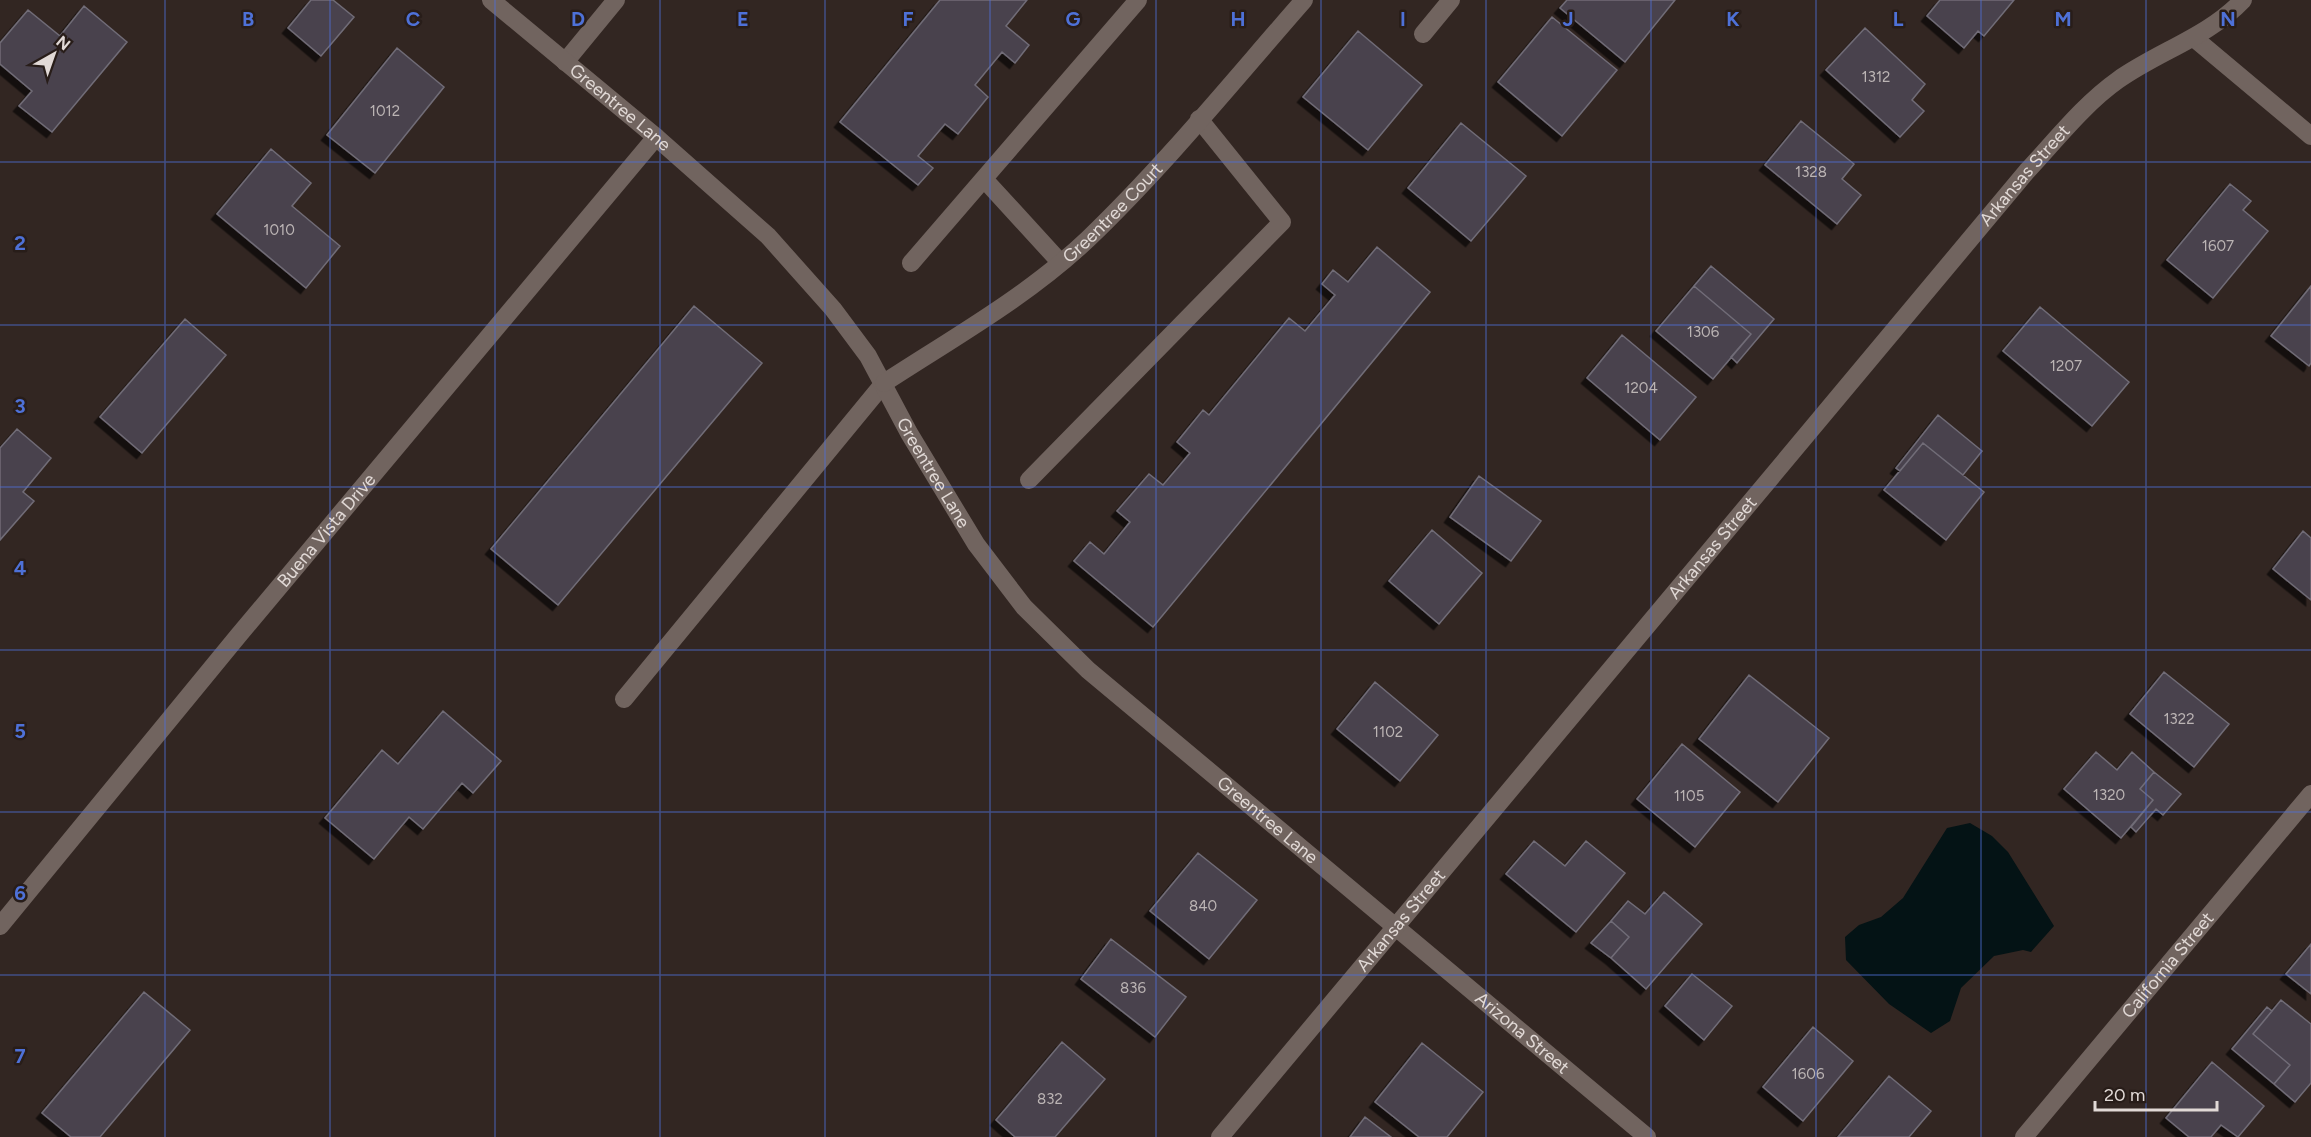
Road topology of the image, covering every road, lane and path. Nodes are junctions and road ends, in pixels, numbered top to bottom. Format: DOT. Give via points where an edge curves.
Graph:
graph roads {
  1 [pos="491,0"];
  2 [pos="616,0"];
  3 [pos="1138,0"];
  4 [pos="1304,0"];
  5 [pos="1451,0"];
  6 [pos="2242,0"];
  7 [pos="1423,34"];
  8 [pos="2194,38"];
  9 [pos="565,62"];
  10 [pos="1199,119"];
  11 [pos="2311,136"];
  12 [pos="656,137"];
  13 [pos="984,179"];
  14 [pos="1060,262"];
  15 [pos="911,263"];
  16 [pos="884,383"];
  17 [pos="1029,480"];
  18 [pos="624,699"];
  19 [pos="2311,794"];
  20 [pos="0,926"];
  21 [pos="1396,927"];
  22 [pos="1220,1137"];
  23 [pos="1647,1137"];
  24 [pos="2024,1137"];
  1 -- 9 [label="street, Greentree Lane"];
  2 -- 9 [label="street"];
  3 -- 13 [label="street"];
  4 -- 10 [label="street, Greentree Court"];
  5 -- 7 [label="street"];
  6 -- 8 [label="street, Arkansas Street"];
  8 -- 11 [label="street"];
  8 -- 21 [label="street, Arkansas Street" via="2117,81 2027,171"];
  9 -- 12 [label="street, Greentree Lane"];
  10 -- 14 [label="street, Greentree Court" via="1157,168"];
  10 -- 17 [label="street" via="1282,222"];
  12 -- 16 [label="street, Greentree Lane" via="768,236 833,309"];
  12 -- 20 [label="street, Buena Vista Drive"];
  13 -- 14 [label="street"];
  13 -- 15 [label="street"];
  14 -- 16 [label="street, Greentree Court" via="1016,297"];
  16 -- 18 [label="street, Greentree Court"];
  16 -- 21 [label="street, Greentree Lane" via="909,433 976,544 1024,607 1088,669"];
  19 -- 24 [label="street, California Street"];
  21 -- 22 [label="street, Arkansas Street"];
  21 -- 23 [label="street, Arizona Street"];
}
